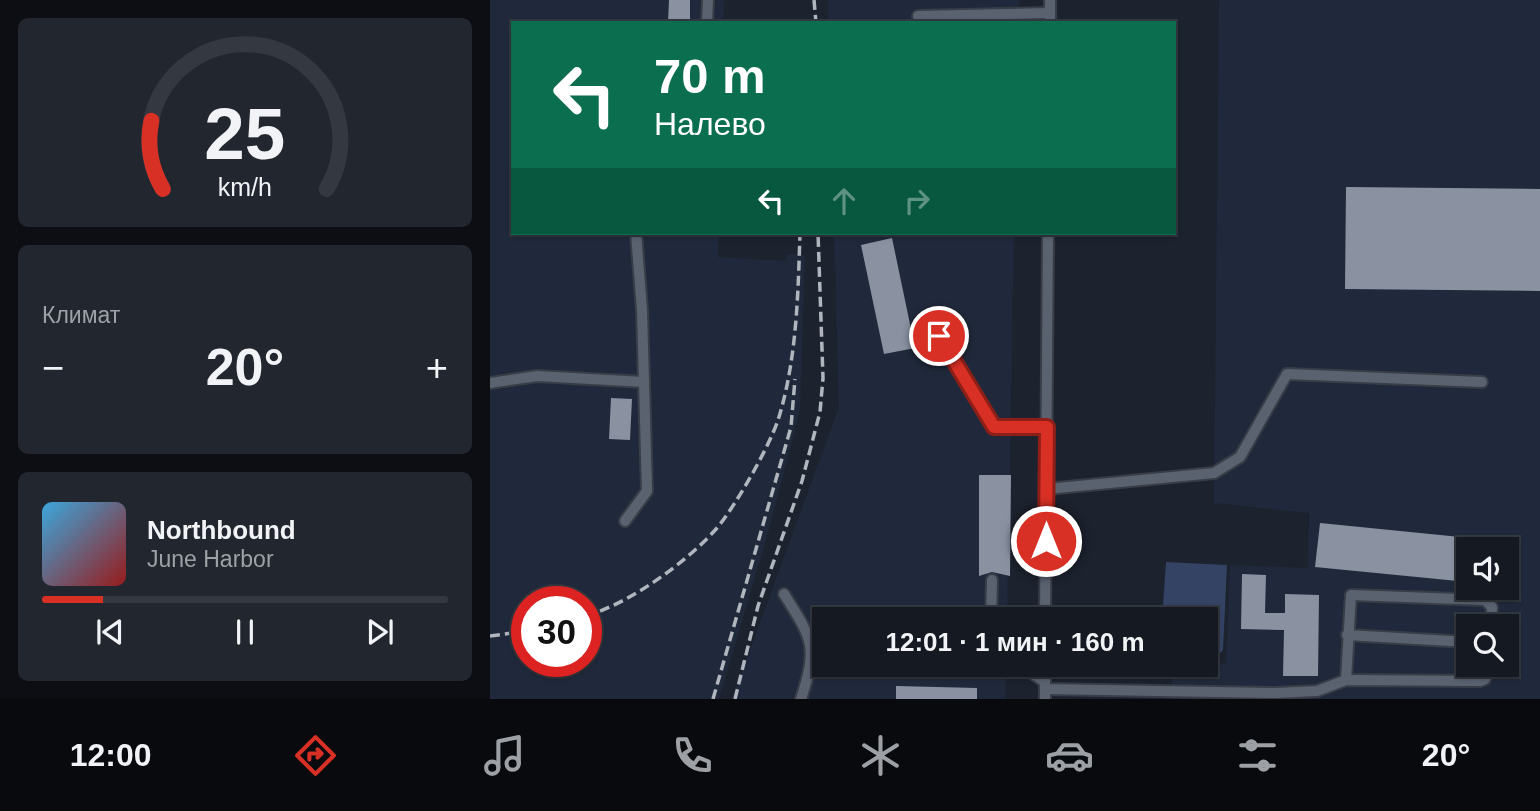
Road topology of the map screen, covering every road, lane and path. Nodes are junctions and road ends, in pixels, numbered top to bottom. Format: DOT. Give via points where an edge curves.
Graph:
graph roads {
  1 [pos="708,0"];
  2 [pos="1050,0"];
  3 [pos="918,16"];
  4 [pos="1050,18"];
  5 [pos="707,21"];
  6 [pos="636,235"];
  7 [pos="1048,235"];
  8 [pos="939,336"];
  9 [pos="644,382"];
  10 [pos="1482,382"];
  11 [pos="490,383"];
  12 [pos="1047,427"];
  13 [pos="1046,489"];
  14 [pos="625,521"];
  15 [pos="992,580"];
  16 [pos="785,594"];
  17 [pos="991,607"];
  18 [pos="1045,607"];
  19 [pos="1491,614"];
  20 [pos="1347,635"];
  21 [pos="1456,641"];
  22 [pos="1032,677"];
  23 [pos="1485,677"];
  24 [pos="1346,680"];
  25 [pos="1045,690"];
  26 [pos="1177,695"];
  27 [pos="801,699"];
  1 -- 5 [label="street"];
  2 -- 4 [label="street"];
  3 -- 4 [label="street"];
  6 -- 9 [label="street"];
  7 -- 12 [label="street"];
  8 -- 12 [label="street" via="994,427"];
  9 -- 11 [label="street" via="537,376"];
  9 -- 14 [label="street" via="647,491"];
  10 -- 13 [label="street" via="1287,374 1240,457 1214,473"];
  12 -- 13 [label="street"];
  13 -- 18 [label="street"];
  15 -- 17 [label="street"];
  16 -- 27 [label="street" via="810,634 813,662"];
  19 -- 20 [label="street" via="1492,607 1485,600 1356,593 1348,600"];
  20 -- 21 [label="street"];
  20 -- 24 [label="street"];
  22 -- 25 [label="street"];
  23 -- 24 [label="street" via="1480,681"];
  24 -- 26 [label="street" via="1317,691"];
  25 -- 26 [label="street"];
}
